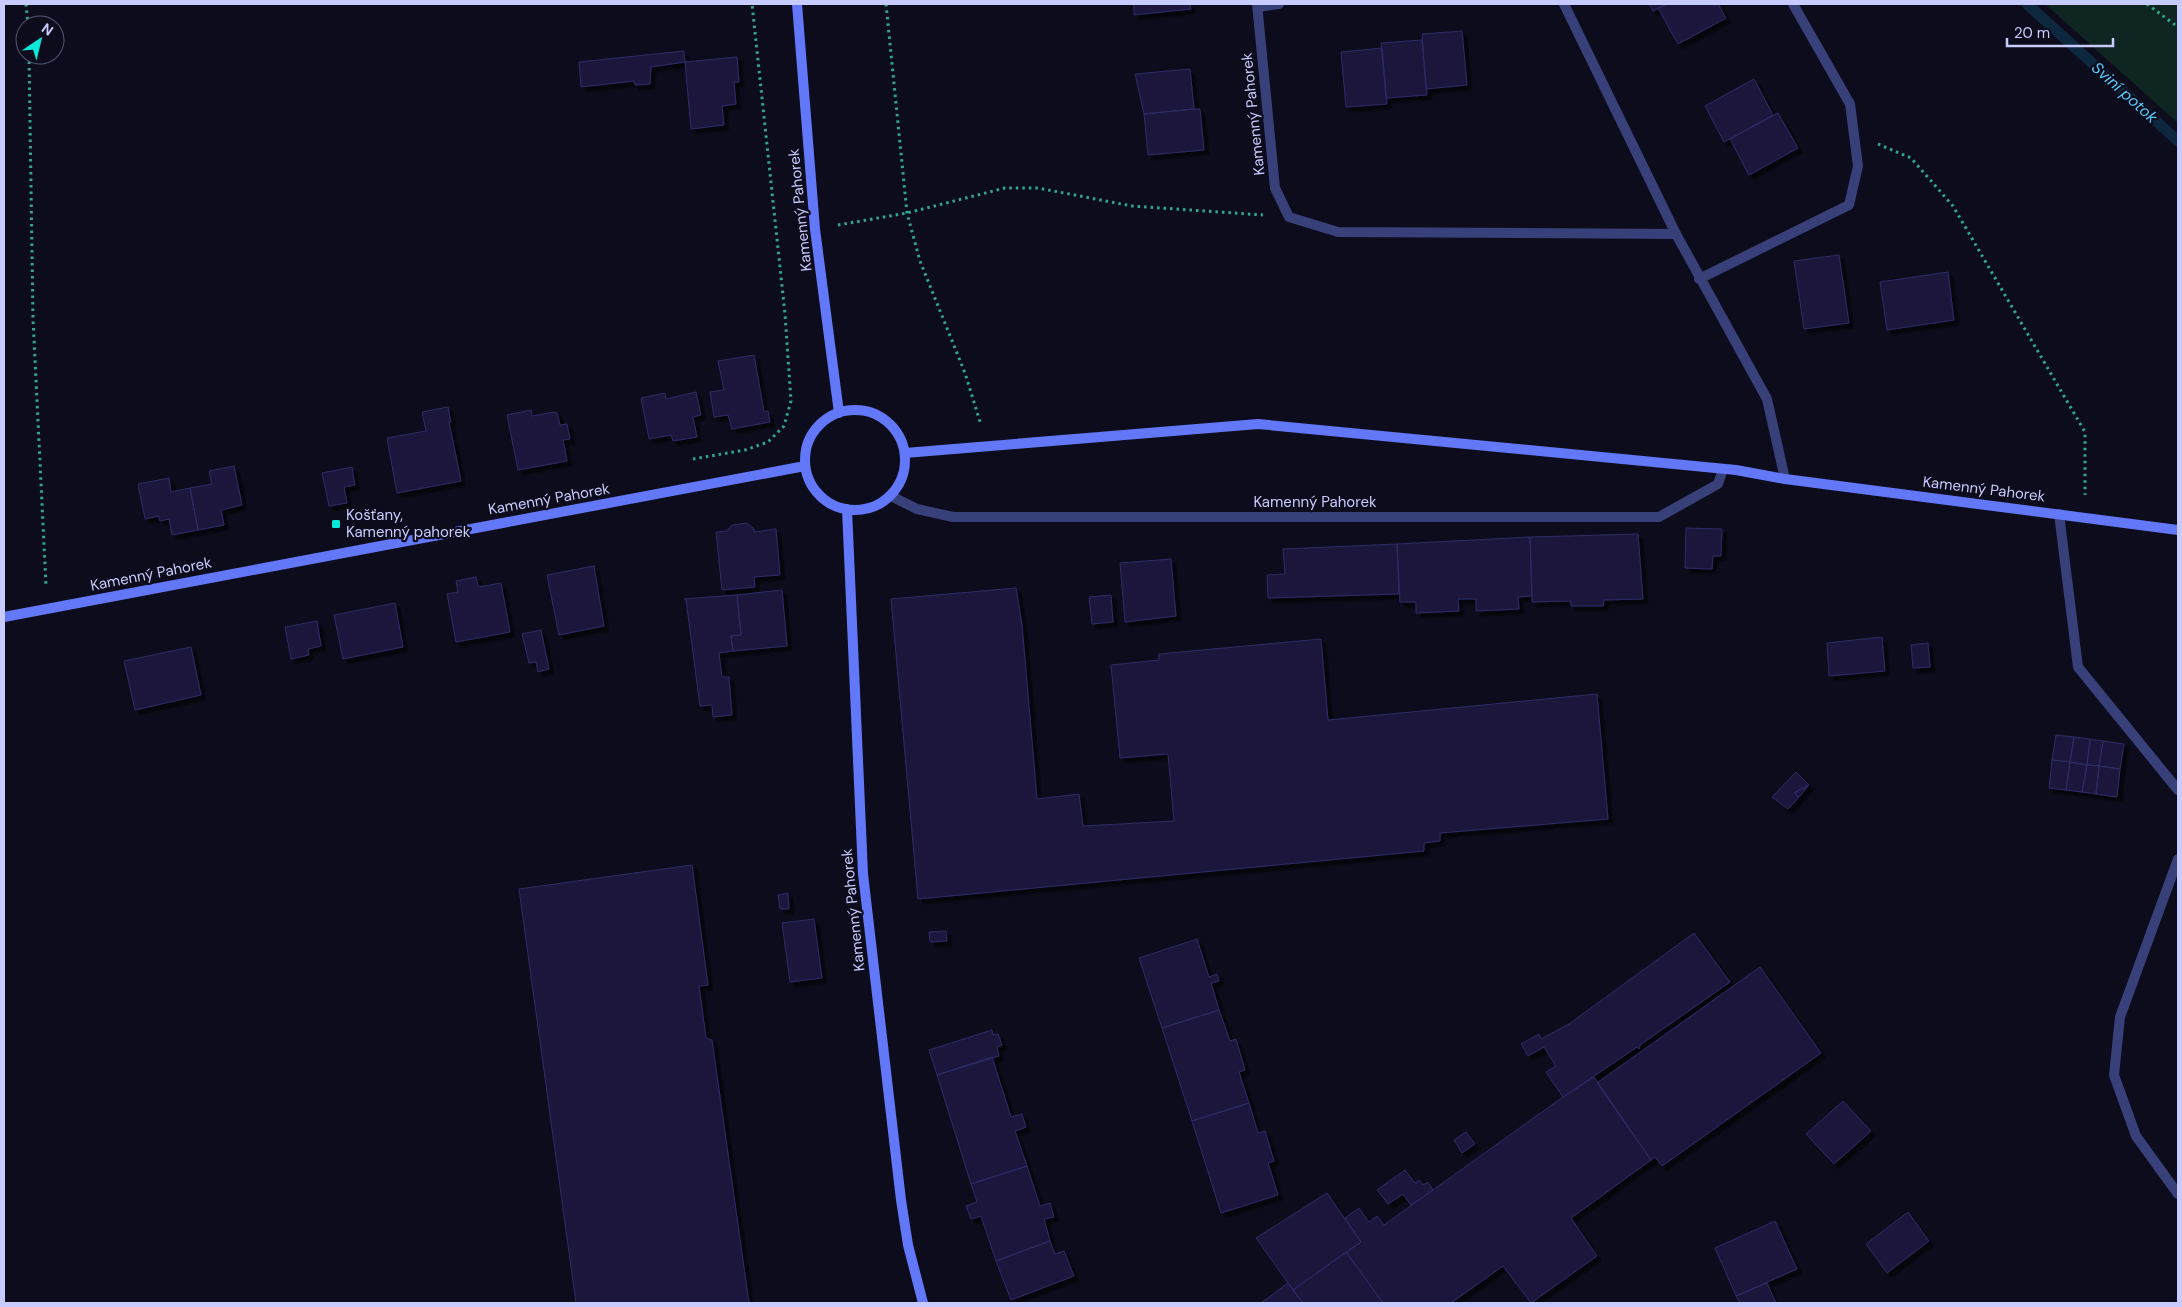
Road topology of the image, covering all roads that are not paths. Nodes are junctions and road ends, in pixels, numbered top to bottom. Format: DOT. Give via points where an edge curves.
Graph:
graph roads {
  1 [pos="797,4"];
  2 [pos="1279,4"];
  3 [pos="1564,4"];
  4 [pos="1792,4"];
  5 [pos="1258,5"];
  6 [pos="1676,234"];
  7 [pos="1700,279"];
  8 [pos="839,413"];
  9 [pos="905,453"];
  10 [pos="805,466"];
  11 [pos="1724,469"];
  12 [pos="1785,479"];
  13 [pos="891,496"];
  14 [pos="847,509"];
  15 [pos="2059,514"];
  16 [pos="2178,530"];
  17 [pos="4,617"];
  18 [pos="2178,790"];
  19 [pos="2178,859"];
  20 [pos="2178,1194"];
  21 [pos="923,1303"];
  1 -- 8 [label="street, Kamenný Pahorek" via="815,229"];
  2 -- 5 [label="street, Kamenný Pahorek"];
  3 -- 6 [label="street"];
  4 -- 7 [label="street" via="1850,104 1858,166 1850,205"];
  5 -- 6 [label="street, Kamenný Pahorek" via="1275,188 1289,217 1338,232"];
  6 -- 7 [label="street"];
  7 -- 12 [label="street" via="1767,399"];
  8 -- 9 [label="street" via="861,410 882,417 897,432"];
  8 -- 10 [label="street" via="824,421 813,434"];
  9 -- 11 [label="street, Kamenný Pahorek" via="1258,424"];
  9 -- 13 [label="street" via="903,476"];
  10 -- 14 [label="street" via="810,482 819,494 832,504"];
  10 -- 17 [label="street, Kamenný Pahorek"];
  11 -- 12 [label="street, Kamenný Pahorek"];
  11 -- 13 [label="street, Kamenný Pahorek" via="1718,484 1659,517 953,516 917,509"];
  12 -- 15 [label="street, Kamenný Pahorek"];
  13 -- 14 [label="street" via="870,508"];
  14 -- 21 [label="street, Kamenný Pahorek" via="863,874 901,1200 908,1245"];
  15 -- 16 [label="street, Kamenný Pahorek"];
  15 -- 18 [label="street" via="2078,668"];
  19 -- 20 [label="street" via="2120,1017 2114,1075 2136,1136"];
}
